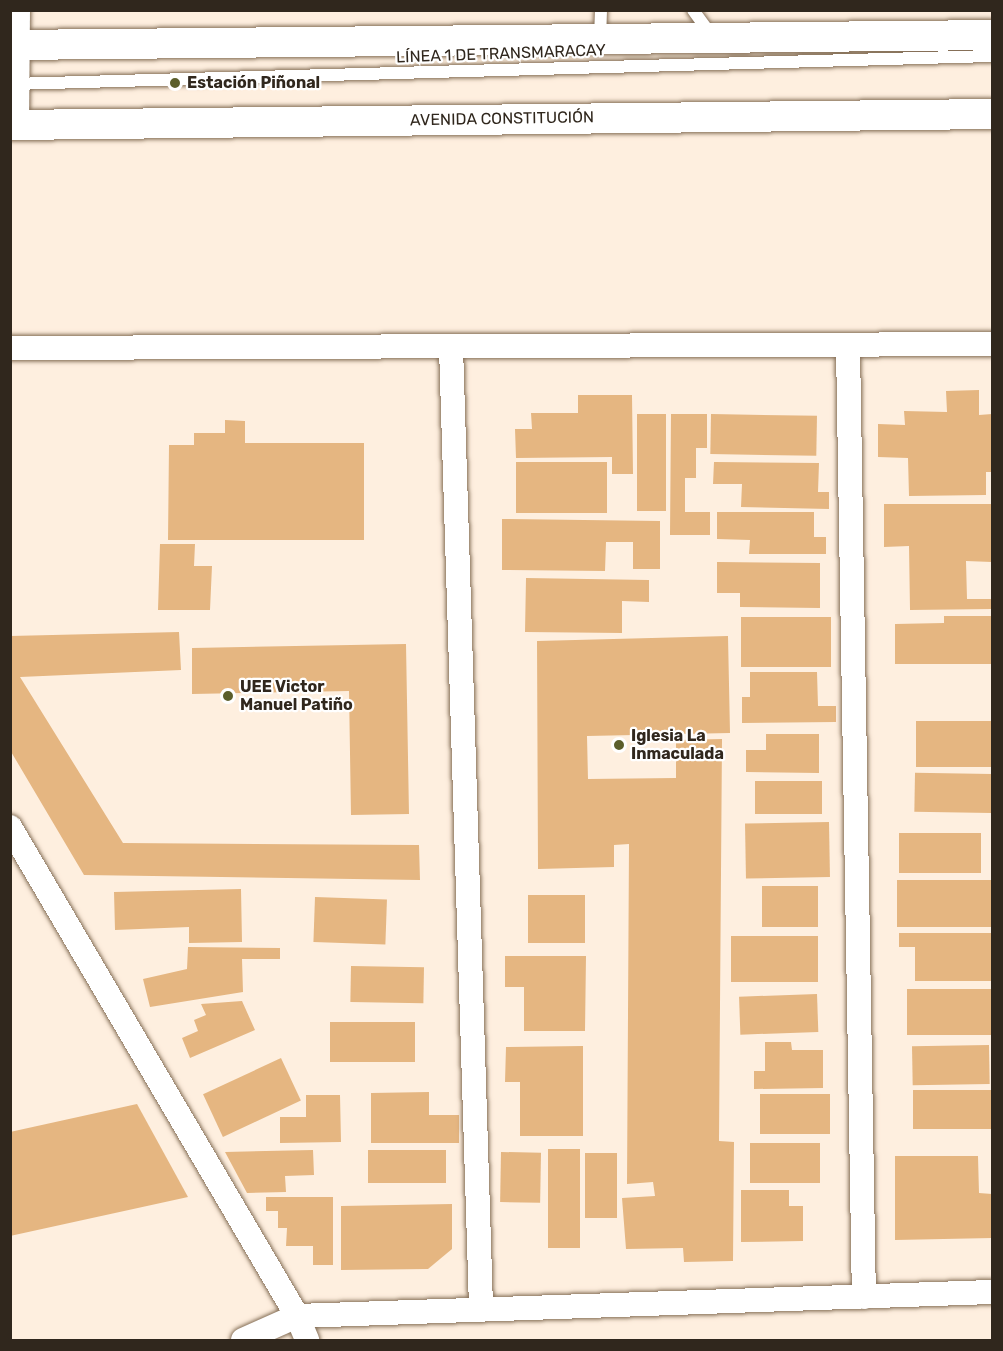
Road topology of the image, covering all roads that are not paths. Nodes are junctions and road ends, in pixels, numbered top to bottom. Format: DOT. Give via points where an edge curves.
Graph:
graph roads {
  1 [pos="18,10"];
  2 [pos="601,10"];
  3 [pos="693,10"];
  4 [pos="993,35"];
  5 [pos="600,40"];
  6 [pos="714,40"];
  7 [pos="14,45"];
  8 [pos="993,56"];
  9 [pos="14,84"];
  10 [pos="993,114"];
  11 [pos="14,125"];
  12 [pos="993,344"];
  13 [pos="848,346"];
  14 [pos="450,347"];
  15 [pos="10,348"];
  16 [pos="10,827"];
  17 [pos="993,1292"];
  18 [pos="864,1296"];
  19 [pos="481,1310"];
  20 [pos="297,1316"];
  21 [pos="243,1341"];
  22 [pos="307,1341"];
  1 -- 7 [label="street"];
  2 -- 5 [label="lane"];
  3 -- 6 [label="lane"];
  4 -- 6 [label="street"];
  5 -- 6 [label="street"];
  5 -- 7 [label="street"];
  7 -- 9 [label="street"];
  8 -- 9 [label="lane, LÍNEA 1 DE TRANSMARACAY"];
  9 -- 11 [label="street"];
  10 -- 11 [label="street, AVENIDA CONSTITUCIÓN"];
  12 -- 13 [label="street"];
  13 -- 14 [label="street"];
  13 -- 18 [label="street"];
  14 -- 15 [label="street"];
  14 -- 19 [label="street"];
  16 -- 20 [label="street"];
  17 -- 18 [label="street"];
  18 -- 19 [label="street"];
  19 -- 20 [label="street"];
  20 -- 21 [label="street"];
  20 -- 22 [label="street"];
}
